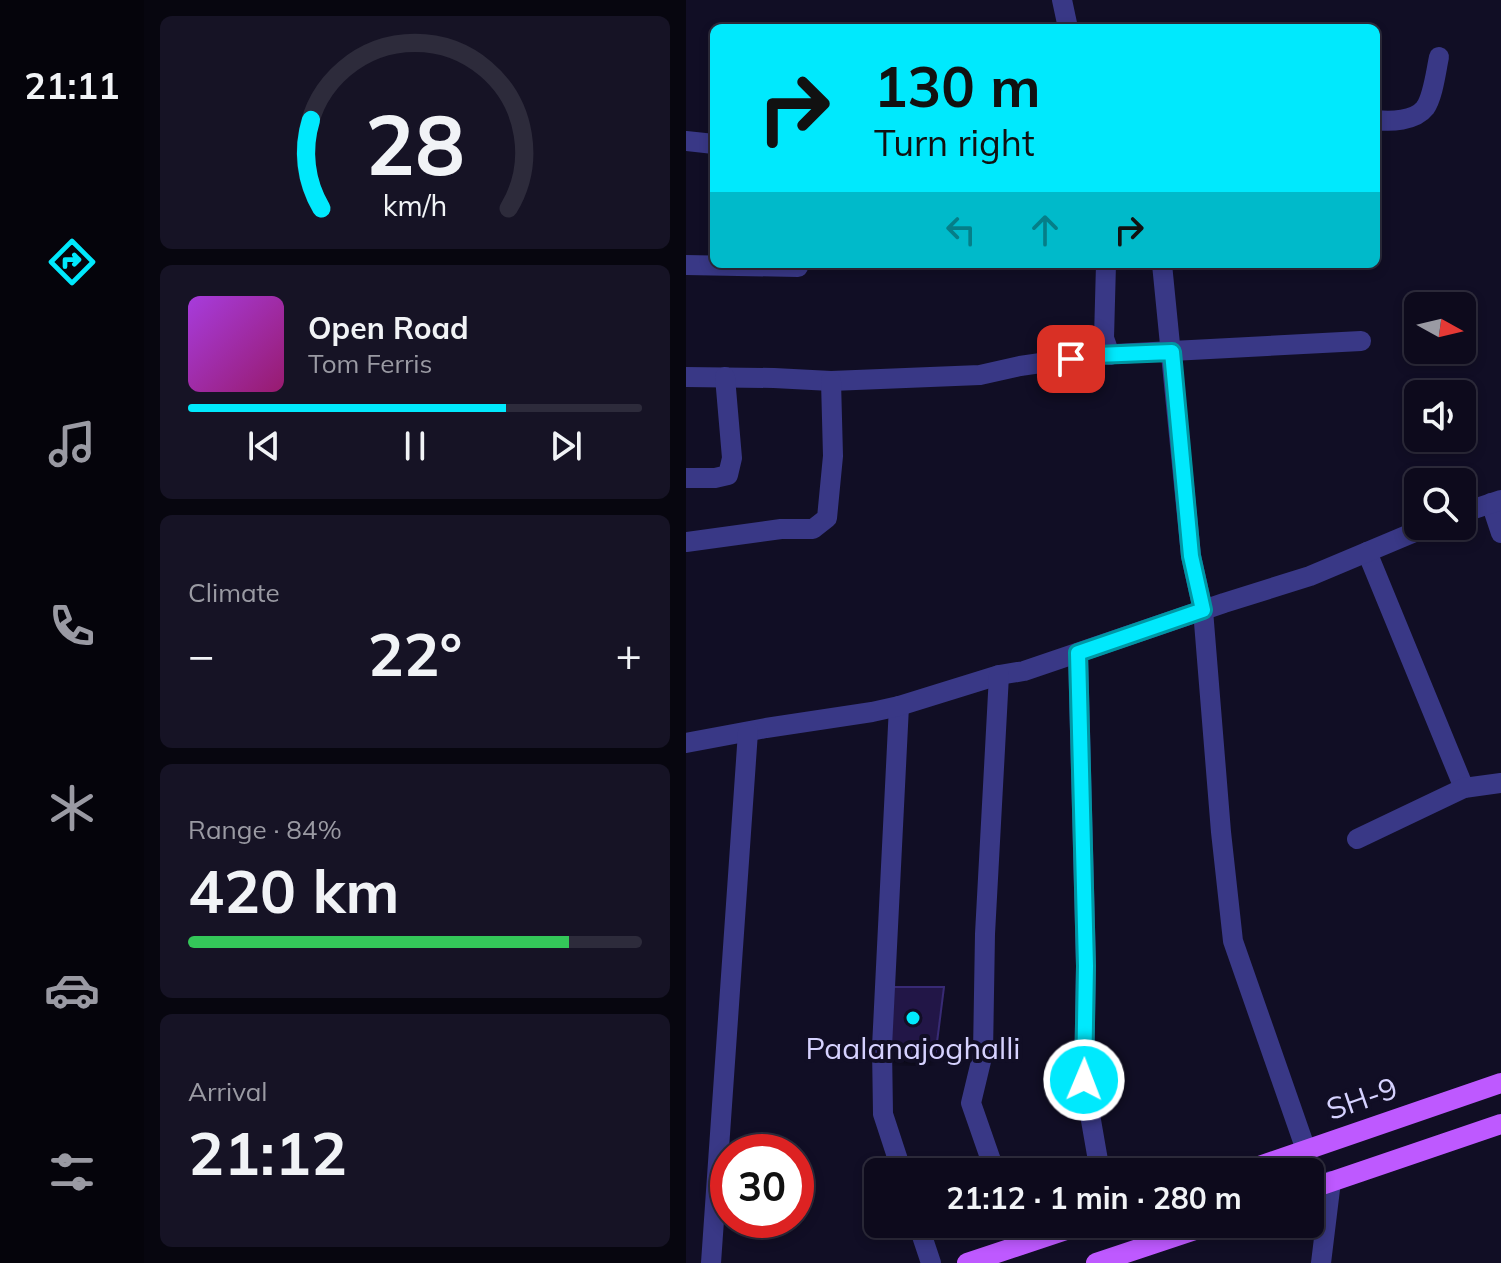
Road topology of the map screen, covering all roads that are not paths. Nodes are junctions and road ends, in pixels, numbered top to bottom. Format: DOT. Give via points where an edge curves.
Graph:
graph roads {
  1 [pos="1062,0"];
  2 [pos="1067,24"];
  3 [pos="1439,57"];
  4 [pos="1380,120"];
  5 [pos="686,141"];
  6 [pos="710,144"];
  7 [pos="686,265"];
  8 [pos="710,265"];
  9 [pos="1106,268"];
  10 [pos="1162,268"];
  11 [pos="1361,341"];
  12 [pos="1172,352"];
  13 [pos="1110,355"];
  14 [pos="686,377"];
  15 [pos="725,377"];
  16 [pos="831,381"];
  17 [pos="686,478"];
  18 [pos="1496,502"];
  19 [pos="1476,508"];
  20 [pos="1501,533"];
  21 [pos="1404,536"];
  22 [pos="686,542"];
  23 [pos="1367,552"];
  24 [pos="1203,610"];
  25 [pos="1078,653"];
  26 [pos="999,675"];
  27 [pos="899,706"];
  28 [pos="748,732"];
  29 [pos="686,743"];
  30 [pos="1501,783"];
  31 [pos="1464,788"];
  32 [pos="1357,839"];
  33 [pos="1501,1083"];
  34 [pos="1501,1124"];
  35 [pos="1306,1150"];
  36 [pos="897,1158"];
  37 [pos="990,1158"];
  38 [pos="1098,1158"];
  39 [pos="1283,1158"];
  40 [pos="1331,1181"];
  41 [pos="1324,1184"];
  42 [pos="923,1238"];
  43 [pos="1018,1238"];
  44 [pos="1041,1238"];
  45 [pos="1173,1238"];
  46 [pos="1020,1245"];
  47 [pos="1106,1261"];
  48 [pos="711,1263"];
  49 [pos="931,1263"];
  50 [pos="967,1263"];
  51 [pos="1321,1263"];
  1 -- 2 [label="street"];
  3 -- 4 [label="street" via="1425,109 1395,121"];
  5 -- 6 [label="street"];
  7 -- 8 [label="street"];
  9 -- 13 [label="street" via="1104,338"];
  10 -- 12 [label="street"];
  11 -- 12 [label="street"];
  12 -- 13 [label="street"];
  12 -- 24 [label="street" via="1191,556"];
  13 -- 16 [label="street" via="980,375"];
  14 -- 15 [label="street"];
  15 -- 16 [label="street"];
  15 -- 17 [label="street" via="732,458 728,475"];
  16 -- 22 [label="street" via="833,456 827,518 813,529"];
  18 -- 19 [label="street"];
  18 -- 20 [label="street"];
  21 -- 23 [label="street"];
  23 -- 24 [label="street"];
  23 -- 31 [label="street"];
  24 -- 25 [label="street"];
  24 -- 35 [label="street" via="1233,941"];
  25 -- 26 [label="street"];
  25 -- 38 [label="street" via="1084,1080"];
  26 -- 27 [label="street"];
  26 -- 37 [label="street" via="983,1053 971,1103"];
  27 -- 28 [label="street"];
  27 -- 36 [label="street" via="882,1047 883,1114"];
  28 -- 29 [label="street"];
  28 -- 48 [label="street"];
  30 -- 31 [label="street"];
  31 -- 32 [label="street"];
  33 -- 35 [label="main road, SH-9"];
  34 -- 40 [label="main road"];
  35 -- 39 [label="main road, SH-9"];
  40 -- 41 [label="main road"];
  40 -- 51 [label="street"];
  42 -- 49 [label="street"];
  43 -- 46 [label="street"];
  44 -- 46 [label="main road"];
  45 -- 47 [label="main road"];
  46 -- 50 [label="main road"];
}
